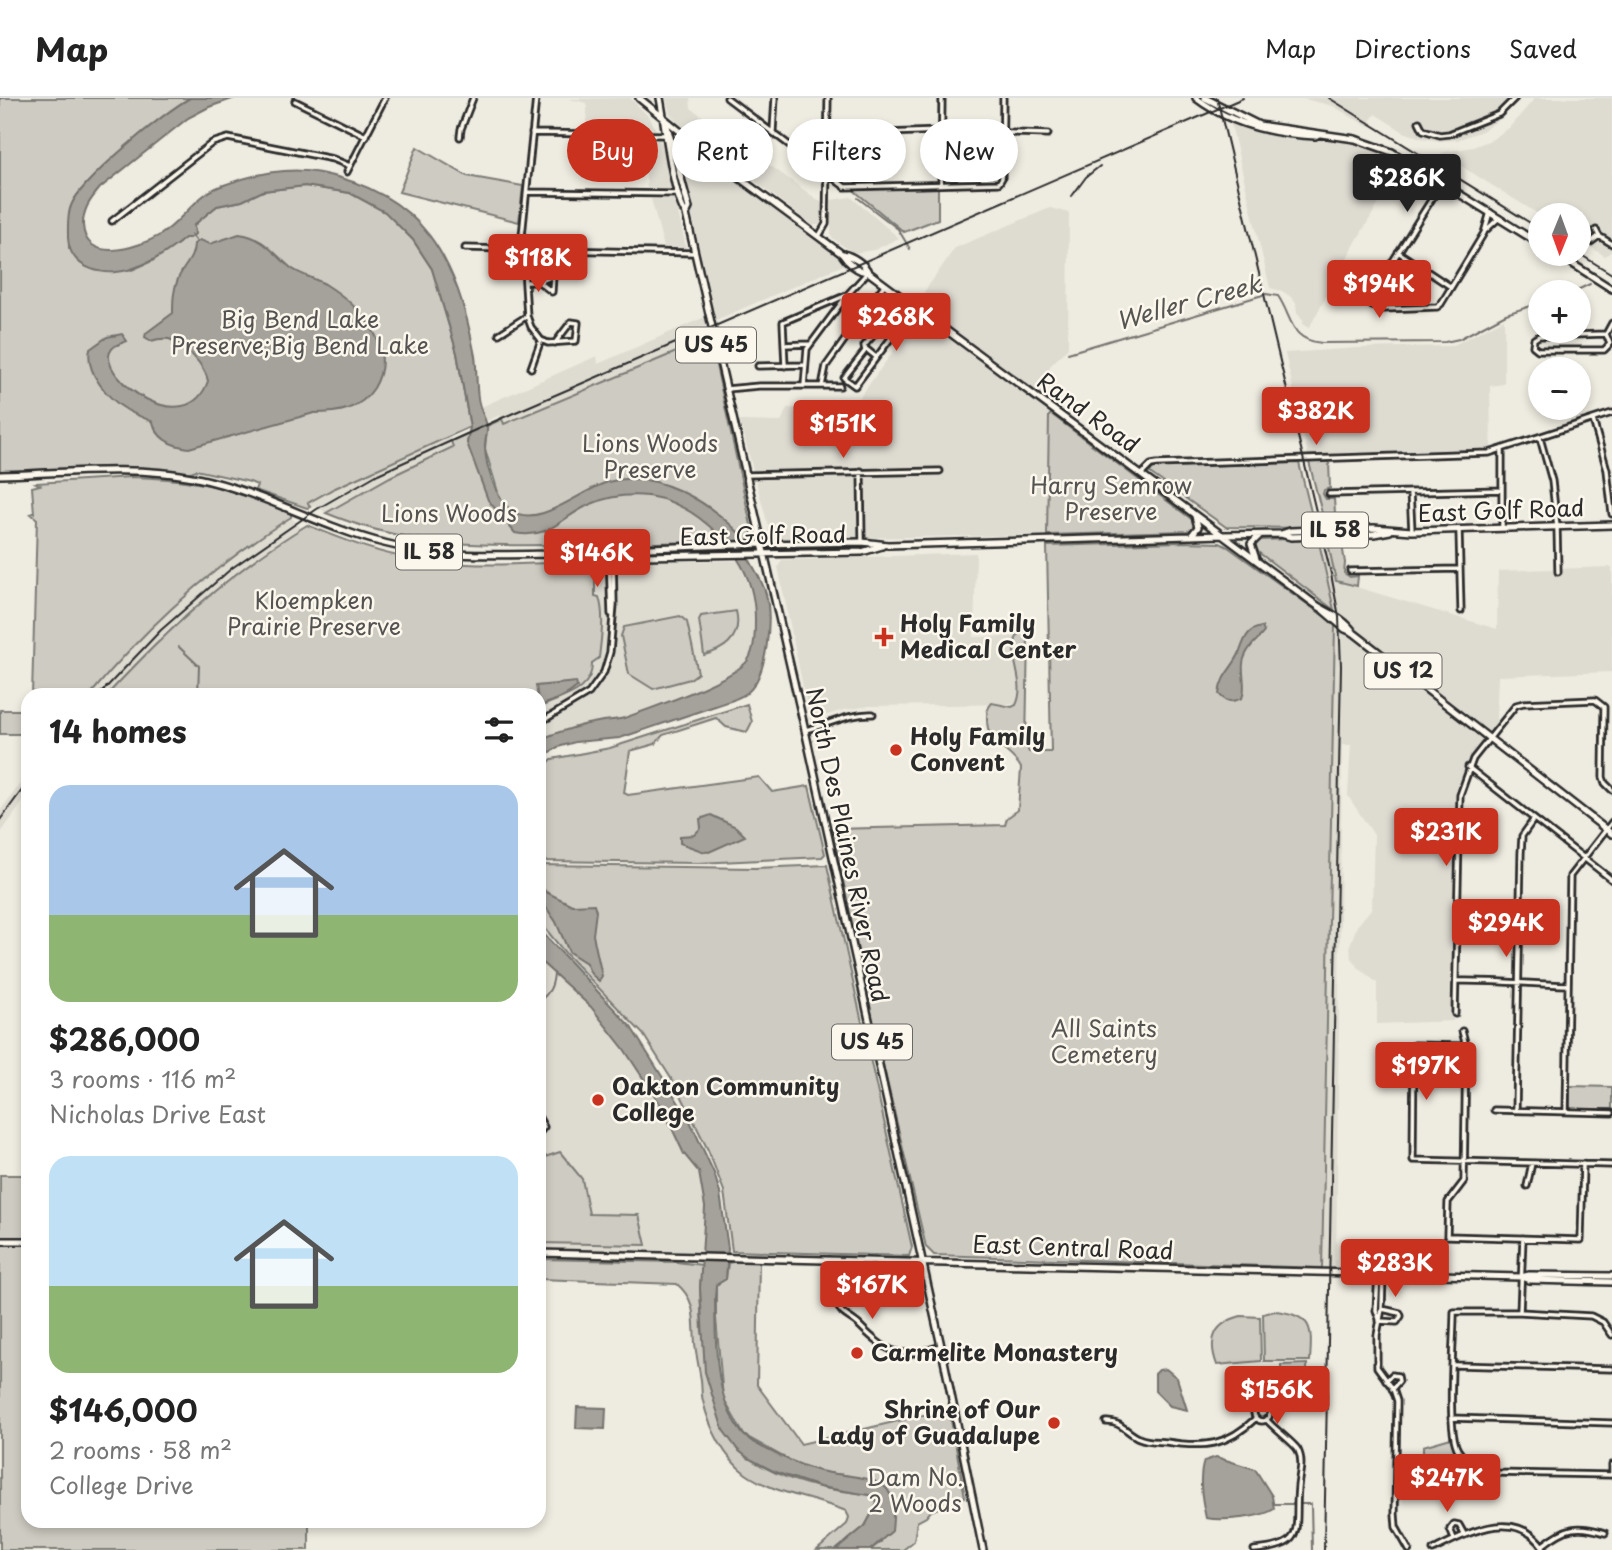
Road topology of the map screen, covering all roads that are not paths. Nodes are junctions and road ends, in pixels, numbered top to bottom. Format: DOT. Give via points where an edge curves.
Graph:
graph roads {
  1 [pos="385,98"];
  2 [pos="472,98"];
  3 [pos="536,98"];
  4 [pos="639,98"];
  5 [pos="660,98"];
  6 [pos="727,98"];
  7 [pos="775,98"];
  8 [pos="828,98"];
  9 [pos="942,98"];
  10 [pos="1003,98"];
  11 [pos="1196,98"];
  12 [pos="1205,98"];
  13 [pos="1515,98"];
  14 [pos="295,101"];
  15 [pos="756,119"];
  16 [pos="828,119"];
  17 [pos="942,119"];
  18 [pos="1003,119"];
  19 [pos="664,120"];
  20 [pos="1419,122"];
  21 [pos="672,126"];
  22 [pos="773,131"];
  23 [pos="532,133"];
  24 [pos="1018,133"];
  25 [pos="1048,134"];
  26 [pos="1319,134"];
  27 [pos="665,135"];
  28 [pos="366,136"];
  29 [pos="460,136"];
  30 [pos="787,142"];
  31 [pos="672,146"];
  32 [pos="350,166"];
  33 [pos="347,172"];
  34 [pos="682,182"];
  35 [pos="746,182"];
  36 [pos="827,182"];
  37 [pos="839,182"];
  38 [pos="1000,182"];
  39 [pos="941,184"];
  40 [pos="1438,189"];
  41 [pos="526,192"];
  42 [pos="679,194"];
  43 [pos="1490,212"];
  44 [pos="686,214"];
  45 [pos="1499,218"];
  46 [pos="112,221"];
  47 [pos="1596,230"];
  48 [pos="1484,233"];
  49 [pos="819,236"];
  50 [pos="1528,236"];
  51 [pos="1599,236"];
  52 [pos="1591,242"];
  53 [pos="1612,244"];
  54 [pos="465,248"];
  55 [pos="524,249"];
  56 [pos="1398,252"];
  57 [pos="695,253"];
  58 [pos="1576,266"];
  59 [pos="867,272"];
  60 [pos="526,282"];
  61 [pos="539,282"];
  62 [pos="884,285"];
  63 [pos="1451,287"];
  64 [pos="1612,289"];
  65 [pos="848,294"];
  66 [pos="906,301"];
  67 [pos="527,316"];
  68 [pos="894,321"];
  69 [pos="1612,323"];
  70 [pos="499,334"];
  71 [pos="1606,334"];
  72 [pos="541,340"];
  73 [pos="555,343"];
  74 [pos="811,344"];
  75 [pos="784,345"];
  76 [pos="1611,345"];
  77 [pos="864,348"];
  78 [pos="876,357"];
  79 [pos="805,365"];
  80 [pos="758,366"];
  81 [pos="785,366"];
  82 [pos="531,368"];
  83 [pos="804,386"];
  84 [pos="822,386"];
  85 [pos="840,386"];
  86 [pos="726,389"];
  87 [pos="1612,413"];
  88 [pos="1593,420"];
  89 [pos="1540,438"];
  90 [pos="1502,450"];
  91 [pos="861,471"];
  92 [pos="940,471"];
  93 [pos="1142,474"];
  94 [pos="0,475"];
  95 [pos="746,475"];
  96 [pos="1501,490"];
  97 [pos="1410,492"];
  98 [pos="1329,494"];
  99 [pos="1194,513"];
  100 [pos="1612,514"];
  101 [pos="1612,525"];
  102 [pos="1557,527"];
  103 [pos="1502,528"];
  104 [pos="1459,530"];
  105 [pos="1412,531"];
  106 [pos="1223,535"];
  107 [pos="1262,535"];
  108 [pos="1191,536"];
  109 [pos="862,542"];
  110 [pos="762,544"];
  111 [pos="888,545"];
  112 [pos="611,549"];
  113 [pos="764,552"];
  114 [pos="554,554"];
  115 [pos="612,556"];
  116 [pos="1256,559"];
  117 [pos="1460,569"];
  118 [pos="1350,571"];
  119 [pos="1558,572"];
  120 [pos="1461,611"];
  121 [pos="873,714"];
  122 [pos="546,719"];
  123 [pos="805,730"];
  124 [pos="1489,737"];
  125 [pos="1468,767"];
  126 [pos="1612,790"];
  127 [pos="1534,819"];
  128 [pos="1612,822"];
  129 [pos="1606,829"];
  130 [pos="1612,834"];
  131 [pos="1583,858"];
  132 [pos="1612,880"];
  133 [pos="1456,981"];
  134 [pos="1518,984"];
  135 [pos="1568,985"];
  136 [pos="1455,1014"];
  137 [pos="1462,1031"];
  138 [pos="1466,1046"];
  139 [pos="1494,1110"];
  140 [pos="1516,1111"];
  141 [pos="1566,1112"];
  142 [pos="1612,1113"];
  143 [pos="1465,1161"];
  144 [pos="1532,1163"];
  145 [pos="1583,1164"];
  146 [pos="1612,1165"];
  147 [pos="1527,1186"];
  148 [pos="1523,1238"];
  149 [pos="0,1241"];
  150 [pos="21,1241"];
  151 [pos="546,1252"];
  152 [pos="829,1260"];
  153 [pos="922,1262"];
  154 [pos="1380,1274"];
  155 [pos="1612,1276"];
  156 [pos="1521,1277"];
  157 [pos="1612,1283"];
  158 [pos="1382,1309"];
  159 [pos="1520,1312"];
  160 [pos="1379,1321"];
  161 [pos="1612,1335"];
  162 [pos="941,1346"];
  163 [pos="1454,1365"];
  164 [pos="1612,1369"];
  165 [pos="1385,1381"];
  166 [pos="1392,1389"];
  167 [pos="1256,1418"];
  168 [pos="1266,1419"];
  169 [pos="1451,1419"];
  170 [pos="1106,1422"];
  171 [pos="1612,1423"];
  172 [pos="1612,1465"];
  173 [pos="1612,1475"];
  174 [pos="1605,1533"];
  175 [pos="1464,1534"];
  176 [pos="1454,1540"];
  177 [pos="1544,1548"];
  178 [pos="983,1550"];
  179 [pos="1254,1550"];
  180 [pos="1409,1550"];
  181 [pos="1433,1550"];
  1 -- 28 [label="street"];
  2 -- 29 [label="street"];
  3 -- 23 [label="street"];
  4 -- 19 [label="main road, Rand Road"];
  5 -- 19 [label="main road"];
  6 -- 15 [label="street"];
  7 -- 22 [label="street"];
  8 -- 16 [label="street"];
  9 -- 17 [label="street"];
  10 -- 18 [label="street"];
  11 -- 26 [label="main road" via="1259,129"];
  12 -- 26 [label="main road" via="1259,125"];
  13 -- 20 [label="street" via="1499,114 1449,134 1423,130"];
  14 -- 28 [label="street"];
  19 -- 21 [label="main road, Rand Road / US 12"];
  19 -- 27 [label="main road, US 45"];
  19 -- 31 [label="main road, US 45"];
  22 -- 30 [label="street"];
  23 -- 27 [label="street"];
  23 -- 41 [label="street"];
  24 -- 25 [label="street"];
  26 -- 43 [label="main road" via="1355,139 1392,152"];
  27 -- 42 [label="main road, US 45"];
  28 -- 32 [label="street"];
  32 -- 33 [label="street"];
  32 -- 46 [label="street" via="228,138 212,143"];
  34 -- 44 [label="main road, US 45" via="689,208"];
  35 -- 49 [label="main road, Rand Road / US 12"];
  36 -- 49 [label="street" via="826,225"];
  37 -- 39 [label="street" via="845,187"];
  38 -- 39 [label="street"];
  40 -- 56 [label="street"];
  41 -- 42 [label="street"];
  41 -- 55 [label="street"];
  42 -- 44 [label="main road, US 45"];
  43 -- 45 [label="main road"];
  43 -- 48 [label="street"];
  44 -- 57 [label="main road, US 45"];
  45 -- 48 [label="street"];
  45 -- 50 [label="main road"];
  47 -- 51 [label="street"];
  48 -- 63 [label="street"];
  49 -- 59 [label="main road, Rand Road / US 12"];
  51 -- 52 [label="street"];
  51 -- 53 [label="street"];
  54 -- 55 [label="street"];
  55 -- 57 [label="street"];
  55 -- 60 [label="street"];
  56 -- 63 [label="street"];
  56 -- 63 [label="street" via="1371,296 1372,306 1437,307"];
  57 -- 86 [label="main road, US 45"];
  58 -- 64 [label="main road"];
  59 -- 62 [label="main road, Rand Road / US 12"];
  59 -- 65 [label="street"];
  60 -- 61 [label="street"];
  60 -- 67 [label="street"];
  61 -- 61 [label="street" via="553,276 552,292 545,287"];
  62 -- 66 [label="main road, Rand Road / US 12"];
  62 -- 84 [label="street" via="826,366"];
  65 -- 74 [label="street"];
  65 -- 75 [label="street" via="783,322"];
  66 -- 68 [label="street"];
  66 -- 93 [label="main road, Rand Road / US 12"];
  67 -- 70 [label="street"];
  67 -- 72 [label="street"];
  68 -- 77 [label="street" via="885,322"];
  68 -- 78 [label="street" via="900,326"];
  69 -- 71 [label="street"];
  71 -- 76 [label="street"];
  71 -- 76 [label="street" via="1539,336 1533,346 1538,350 1600,350"];
  72 -- 73 [label="street"];
  72 -- 82 [label="street"];
  73 -- 73 [label="street" via="571,323 578,323 576,341"];
  74 -- 75 [label="street"];
  74 -- 79 [label="street"];
  75 -- 81 [label="street"];
  77 -- 78 [label="street"];
  77 -- 78 [label="street" via="844,378 855,386"];
  79 -- 81 [label="street"];
  79 -- 83 [label="street"];
  80 -- 81 [label="street"];
  83 -- 84 [label="street"];
  83 -- 86 [label="street"];
  84 -- 85 [label="street"];
  86 -- 95 [label="main road, US 45"];
  87 -- 88 [label="street"];
  88 -- 89 [label="street"];
  88 -- 100 [label="street" via="1607,470"];
  89 -- 90 [label="street"];
  89 -- 102 [label="street" via="1552,481"];
  90 -- 93 [label="street" via="1157,464"];
  90 -- 96 [label="street"];
  91 -- 92 [label="street"];
  91 -- 95 [label="street"];
  91 -- 109 [label="street"];
  93 -- 99 [label="main road, Rand Road / US 12"];
  94 -- 114 [label="main road, East Golf Road / IL 58" via="169,474 242,489 344,531 407,548 457,555"];
  95 -- 110 [label="main road, North Des Plaines River Road / US 45"];
  96 -- 97 [label="street"];
  96 -- 103 [label="street"];
  97 -- 98 [label="street"];
  97 -- 105 [label="street"];
  99 -- 106 [label="main road, Rand Road / US 12"];
  99 -- 108 [label="main road" via="1198,527"];
  101 -- 102 [label="main road, East Golf Road / IL 58"];
  102 -- 103 [label="main road, East Golf Road / IL 58"];
  102 -- 119 [label="street"];
  103 -- 104 [label="main road, East Golf Road / IL 58"];
  104 -- 105 [label="main road, East Golf Road / IL 58"];
  104 -- 117 [label="street"];
  105 -- 107 [label="main road, East Golf Road / IL 58"];
  106 -- 107 [label="main road, East Golf Road / IL 58"];
  106 -- 108 [label="main road, East Golf Road / IL 58"];
  106 -- 116 [label="main road, Rand Road / US 12"];
  107 -- 116 [label="main road" via="1251,544"];
  108 -- 111 [label="main road, East Golf Road / IL 58"];
  109 -- 110 [label="main road, East Golf Road / IL 58"];
  109 -- 111 [label="main road, East Golf Road / IL 58"];
  110 -- 112 [label="main road, East Golf Road / IL 58"];
  110 -- 113 [label="main road, North Des Plaines River Road / US 45"];
  111 -- 113 [label="main road, East Golf Road / IL 58" via="862,552"];
  112 -- 114 [label="main road, East Golf Road / IL 58"];
  112 -- 115 [label="street"];
  113 -- 115 [label="main road, East Golf Road / IL 58"];
  113 -- 123 [label="main road, North Des Plaines River Road / US 45"];
  114 -- 115 [label="main road, East Golf Road / IL 58"];
  115 -- 122 [label="street" via="610,652 604,672 583,697"];
  116 -- 124 [label="main road, Rand Road / US 12" via="1321,608 1333,612"];
  117 -- 118 [label="street"];
  117 -- 120 [label="street"];
  121 -- 123 [label="street" via="854,714"];
  123 -- 153 [label="main road, North Des Plaines River Road / US 45"];
  124 -- 125 [label="street"];
  124 -- 126 [label="street" via="1519,704 1599,701 1605,711 1603,777"];
  124 -- 129 [label="main road, Rand Road / US 12"];
  125 -- 127 [label="street"];
  125 -- 133 [label="street" via="1460,795"];
  127 -- 131 [label="street"];
  127 -- 134 [label="street" via="1522,836"];
  128 -- 129 [label="street"];
  129 -- 130 [label="main road, Rand Road / US 12"];
  129 -- 131 [label="street"];
  131 -- 132 [label="street"];
  131 -- 135 [label="street" via="1570,876"];
  133 -- 134 [label="street"];
  133 -- 136 [label="street"];
  134 -- 135 [label="street"];
  134 -- 140 [label="street"];
  135 -- 141 [label="street"];
  137 -- 138 [label="street"];
  138 -- 143 [label="street"];
  138 -- 143 [label="street" via="1414,1045 1413,1160"];
  139 -- 140 [label="street"];
  140 -- 141 [label="street"];
  141 -- 142 [label="street"];
  143 -- 144 [label="street"];
  143 -- 148 [label="street" via="1464,1181 1448,1202 1447,1236"];
  144 -- 145 [label="street"];
  144 -- 147 [label="street"];
  145 -- 146 [label="street"];
  145 -- 148 [label="street" via="1581,1240"];
  148 -- 156 [label="street"];
  149 -- 150 [label="main road"];
  151 -- 152 [label="main road, East Central Road"];
  152 -- 153 [label="main road, East Central Road"];
  152 -- 162 [label="street" via="830,1284 842,1311 878,1344 906,1354"];
  153 -- 154 [label="main road, East Central Road"];
  153 -- 162 [label="main road, North Des Plaines River Road / US 45"];
  154 -- 156 [label="main road, East Central Road"];
  154 -- 158 [label="street"];
  154 -- 160 [label="street"];
  155 -- 156 [label="main road, East Central Road"];
  156 -- 157 [label="main road, East Central Road"];
  156 -- 159 [label="street"];
  158 -- 160 [label="street"];
  158 -- 160 [label="street" via="1401,1316 1397,1322"];
  159 -- 161 [label="street" via="1591,1316 1603,1322"];
  159 -- 163 [label="street" via="1454,1312"];
  160 -- 165 [label="street" via="1377,1367"];
  162 -- 178 [label="main road, North Des Plaines River Road / US 45"];
  163 -- 164 [label="street"];
  163 -- 169 [label="street"];
  165 -- 166 [label="street"];
  165 -- 166 [label="street" via="1398,1376"];
  166 -- 180 [label="street" via="1397,1401 1396,1527"];
  167 -- 168 [label="street"];
  167 -- 168 [label="street" via="1256,1408 1264,1406 1270,1413"];
  167 -- 170 [label="street" via="1230,1438 1205,1445 1144,1440 1116,1422"];
  168 -- 179 [label="street" via="1296,1446 1301,1461 1297,1528 1291,1539 1276,1548"];
  169 -- 171 [label="street"];
  169 -- 173 [label="street" via="1458,1450 1483,1470"];
  172 -- 173 [label="street"];
  174 -- 177 [label="street" via="1564,1530"];
  175 -- 176 [label="street"];
  175 -- 176 [label="street" via="1459,1525 1452,1525"];
  175 -- 177 [label="street" via="1490,1527 1517,1527"];
  176 -- 181 [label="street"];
}
